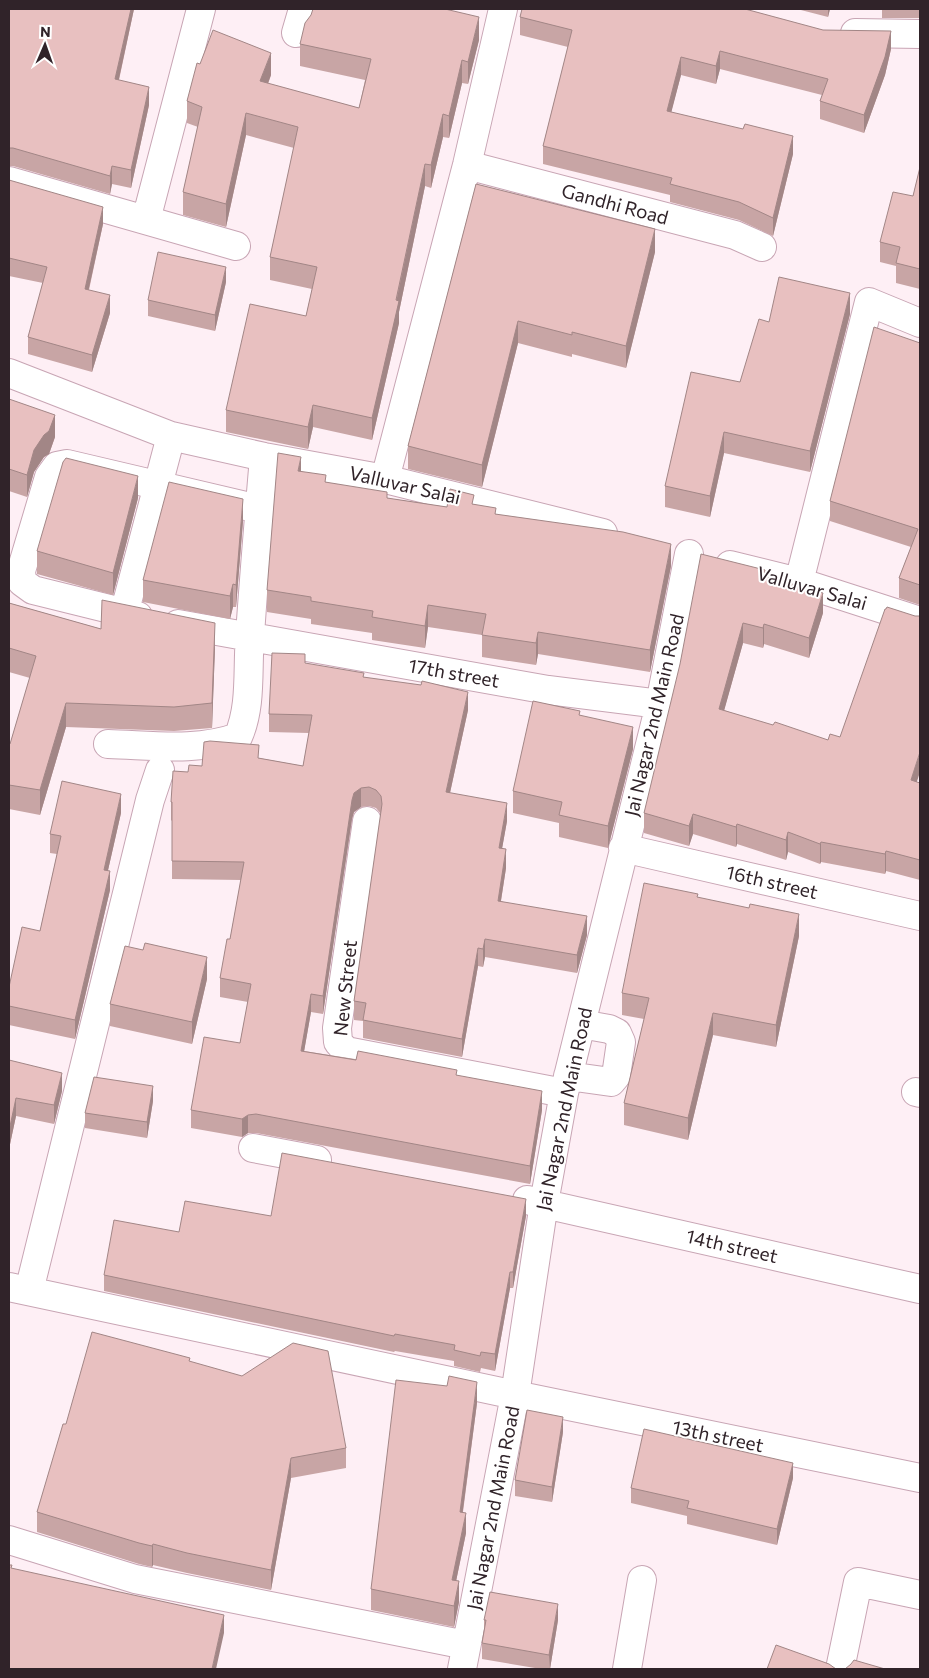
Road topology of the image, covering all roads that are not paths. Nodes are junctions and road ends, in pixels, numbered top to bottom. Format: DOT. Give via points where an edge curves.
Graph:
graph roads {
  1 [pos="201,9"];
  2 [pos="503,9"];
  3 [pos="827,33"];
  4 [pos="920,34"];
  5 [pos="467,165"];
  6 [pos="9,181"];
  7 [pos="146,220"];
  8 [pos="236,246"];
  9 [pos="762,247"];
  10 [pos="920,323"];
  11 [pos="9,373"];
  12 [pos="171,436"];
  13 [pos="264,457"];
  14 [pos="385,479"];
  15 [pos="158,485"];
  16 [pos="259,509"];
  17 [pos="622,538"];
  18 [pos="679,552"];
  19 [pos="799,582"];
  20 [pos="124,614"];
  21 [pos="920,621"];
  22 [pos="250,638"];
  23 [pos="660,704"];
  24 [pos="108,744"];
  25 [pos="160,770"];
  26 [pos="367,821"];
  27 [pos="624,848"];
  28 [pos="920,916"];
  29 [pos="581,1024"];
  30 [pos="566,1085"];
  31 [pos="253,1148"];
  32 [pos="340,1165"];
  33 [pos="505,1196"];
  34 [pos="544,1204"];
  35 [pos="19,1289"];
  36 [pos="920,1289"];
  37 [pos="515,1395"];
  38 [pos="920,1478"];
  39 [pos="9,1540"];
  40 [pos="642,1580"];
  41 [pos="920,1595"];
  42 [pos="464,1657"];
  43 [pos="627,1669"];
  44 [pos="840,1669"];
  1 -- 7 [label="street"];
  2 -- 5 [label="street"];
  3 -- 4 [label="street"];
  5 -- 9 [label="street, Gandhi Road" via="736,235"];
  5 -- 14 [label="street"];
  6 -- 7 [label="street"];
  7 -- 8 [label="street"];
  10 -- 19 [label="street" via="869,302"];
  11 -- 12 [label="street, Valluvar Salai"];
  12 -- 13 [label="street, Valluvar Salai"];
  12 -- 15 [label="street"];
  13 -- 14 [label="street, Valluvar Salai"];
  13 -- 16 [label="street"];
  14 -- 17 [label="street, Valluvar Salai"];
  15 -- 16 [label="street, 17th street"];
  15 -- 20 [label="street"];
  15 -- 20 [label="street, 17th street" via="67,464 57,466 49,477 21,571 22,582 33,590"];
  16 -- 22 [label="street"];
  18 -- 19 [label="street, Valluvar Salai"];
  18 -- 23 [label="street, Jai Nagar 2nd Main Road"];
  19 -- 21 [label="street, Valluvar Salai"];
  20 -- 22 [label="street, 17th street"];
  22 -- 23 [label="street, 17th street" via="548,690"];
  22 -- 24 [label="street" via="246,709 238,737 196,746"];
  23 -- 27 [label="street, Jai Nagar 2nd Main Road"];
  25 -- 35 [label="street"];
  26 -- 30 [label="street, New Street" via="337,1028 338,1042 346,1051"];
  27 -- 28 [label="street, 16th street"];
  27 -- 29 [label="street, Jai Nagar 2nd Main Road"];
  29 -- 30 [label="street, Jai Nagar 2nd Main Road"];
  29 -- 30 [label="street, New Street" via="617,1033 621,1042 616,1076 611,1082"];
  30 -- 34 [label="street, Jai Nagar 2nd Main Road"];
  31 -- 32 [label="street"];
  33 -- 34 [label="street, 14th street"];
  34 -- 36 [label="street, 14th street"];
  34 -- 37 [label="street, Jai Nagar 2nd Main Road"];
  35 -- 37 [label="street, 13th street"];
  37 -- 38 [label="street, 13th street"];
  37 -- 42 [label="street, Jai Nagar 2nd Main Road"];
  39 -- 42 [label="street" via="135,1579"];
  40 -- 43 [label="street"];
  41 -- 44 [label="street" via="858,1582"];
}
